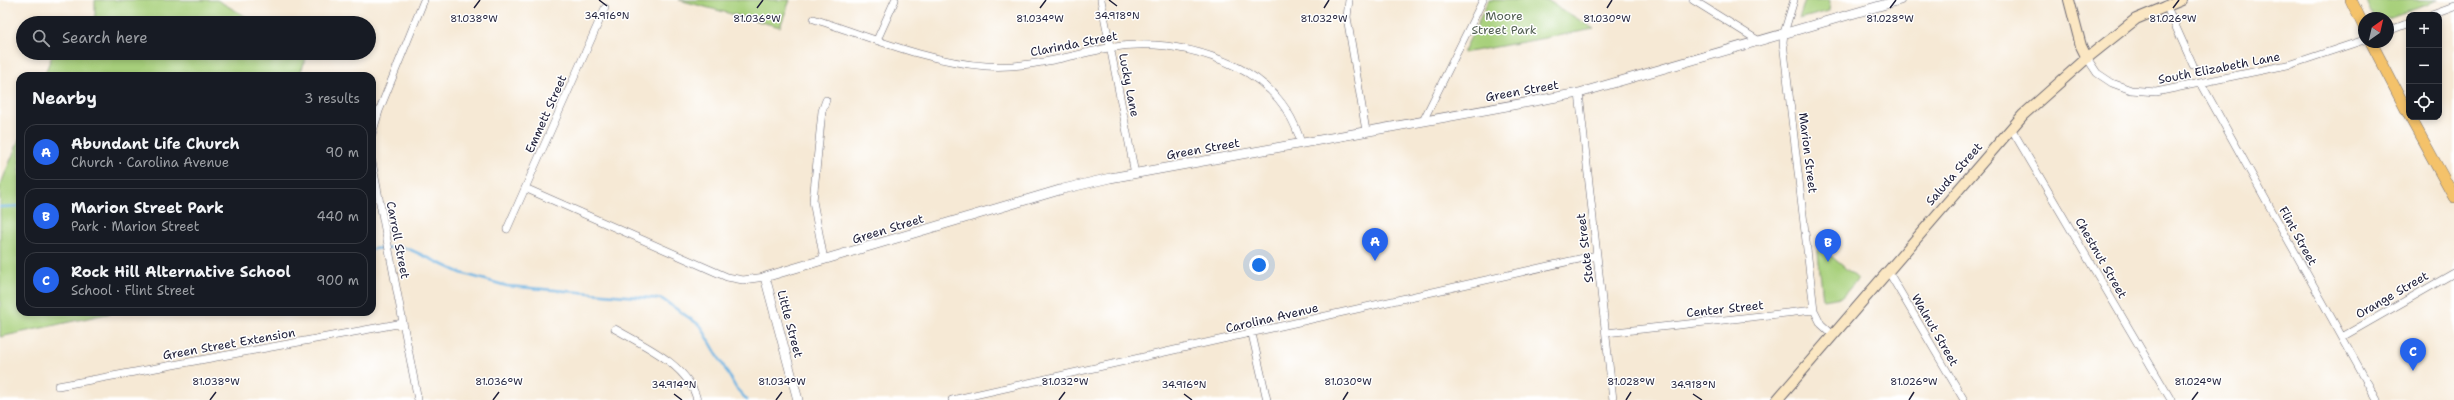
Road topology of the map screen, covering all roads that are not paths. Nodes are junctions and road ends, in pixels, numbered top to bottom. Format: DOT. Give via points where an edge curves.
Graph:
graph roads {
  1 [pos="424,0"];
  2 [pos="895,0"];
  3 [pos="1101,0"];
  4 [pos="1349,0"];
  5 [pos="1483,0"];
  6 [pos="1693,0"];
  7 [pos="1794,0"];
  8 [pos="1900,0"];
  9 [pos="2069,0"];
  10 [pos="2182,0"];
  11 [pos="2351,0"];
  12 [pos="2166,5"];
  13 [pos="2454,7"];
  14 [pos="605,8"];
  15 [pos="2440,12"];
  16 [pos="2358,15"];
  17 [pos="814,19"];
  18 [pos="2406,24"];
  19 [pos="2394,29"];
  20 [pos="1784,34"];
  21 [pos="877,40"];
  22 [pos="1759,41"];
  23 [pos="2358,42"];
  24 [pos="1110,48"];
  25 [pos="2374,48"];
  26 [pos="2087,58"];
  27 [pos="2193,65"];
  28 [pos="2201,83"];
  29 [pos="1579,93"];
  30 [pos="826,100"];
  31 [pos="2406,108"];
  32 [pos="376,120"];
  33 [pos="2412,120"];
  34 [pos="1423,121"];
  35 [pos="2012,128"];
  36 [pos="1366,131"];
  37 [pos="1302,143"];
  38 [pos="1135,174"];
  39 [pos="376,183"];
  40 [pos="525,188"];
  41 [pos="2454,197"];
  42 [pos="507,229"];
  43 [pos="1597,255"];
  44 [pos="824,260"];
  45 [pos="1888,271"];
  46 [pos="2454,273"];
  47 [pos="765,277"];
  48 [pos="1814,310"];
  49 [pos="403,323"];
  50 [pos="615,328"];
  51 [pos="1606,333"];
  52 [pos="1252,334"];
  53 [pos="1833,335"];
  54 [pos="2342,337"];
  55 [pos="58,386"];
  56 [pos="418,400"];
  57 [pos="697,400"];
  58 [pos="798,400"];
  59 [pos="952,400"];
  60 [pos="1267,400"];
  61 [pos="1613,400"];
  62 [pos="1777,400"];
  63 [pos="1964,400"];
  64 [pos="2171,400"];
  65 [pos="2376,400"];
  1 -- 32 [label="street"];
  2 -- 21 [label="street"];
  3 -- 24 [label="street, Lucky Lane"];
  4 -- 36 [label="street" via="1347,17"];
  5 -- 34 [label="street"];
  6 -- 22 [label="street"];
  7 -- 20 [label="street, Marion Street"];
  8 -- 20 [label="street, Green Street"];
  9 -- 26 [label="main road" via="2081,46"];
  10 -- 12 [label="main road, Saluda Street"];
  11 -- 16 [label="main road"];
  12 -- 26 [label="main road, Saluda Street" via="2136,19"];
  12 -- 27 [label="street"];
  13 -- 15 [label="street"];
  14 -- 40 [label="street, Emmett Street"];
  17 -- 21 [label="street, Clarinda Street"];
  18 -- 19 [label="street"];
  20 -- 22 [label="street, Green Street"];
  20 -- 48 [label="street, Marion Street"];
  21 -- 24 [label="street, Clarinda Street" via="956,64 1002,67 1044,62"];
  22 -- 29 [label="street, Green Street"];
  23 -- 28 [label="street, South Elizabeth Lane" via="2299,62"];
  24 -- 37 [label="street, Clarinda Street" via="1153,44 1184,47 1242,69 1277,96 1296,126"];
  24 -- 38 [label="street, Lucky Lane"];
  25 -- 31 [label="main road"];
  26 -- 28 [label="street, South Elizabeth Lane" via="2101,76 2131,90 2156,92"];
  26 -- 35 [label="main road, Saluda Street"];
  28 -- 54 [label="street, Flint Street"];
  29 -- 34 [label="street, Green Street"];
  29 -- 43 [label="street, State Street"];
  30 -- 44 [label="street" via="822,111 813,192 814,211"];
  33 -- 41 [label="main road"];
  34 -- 36 [label="street, Green Street"];
  35 -- 45 [label="main road, Saluda Street"];
  35 -- 64 [label="street, Chestnut Street"];
  36 -- 37 [label="street, Green Street"];
  37 -- 38 [label="street, Green Street"];
  38 -- 44 [label="street, Green Street" via="1063,189"];
  39 -- 49 [label="street, Carroll Street"];
  40 -- 42 [label="street, Emmett Street"];
  40 -- 47 [label="street, Green Street" via="727,276 743,280"];
  43 -- 51 [label="street, State Street"];
  43 -- 52 [label="street, Carolina Avenue"];
  44 -- 47 [label="street, Green Street"];
  45 -- 53 [label="main road, Saluda Street"];
  45 -- 63 [label="street, Walnut Street"];
  46 -- 54 [label="street, Orange Street"];
  47 -- 58 [label="street, Little Street"];
  48 -- 51 [label="street, Center Street"];
  48 -- 53 [label="street" via="1821,324"];
  49 -- 55 [label="street, Green Street Extension"];
  49 -- 56 [label="street, Carroll Street"];
  50 -- 57 [label="street" via="644,345 679,371 692,386"];
  51 -- 61 [label="street, State Street"];
  52 -- 59 [label="street, Carolina Avenue"];
  52 -- 60 [label="street"];
  53 -- 62 [label="main road, Saluda Street"];
  54 -- 65 [label="street, Flint Street"];
}
